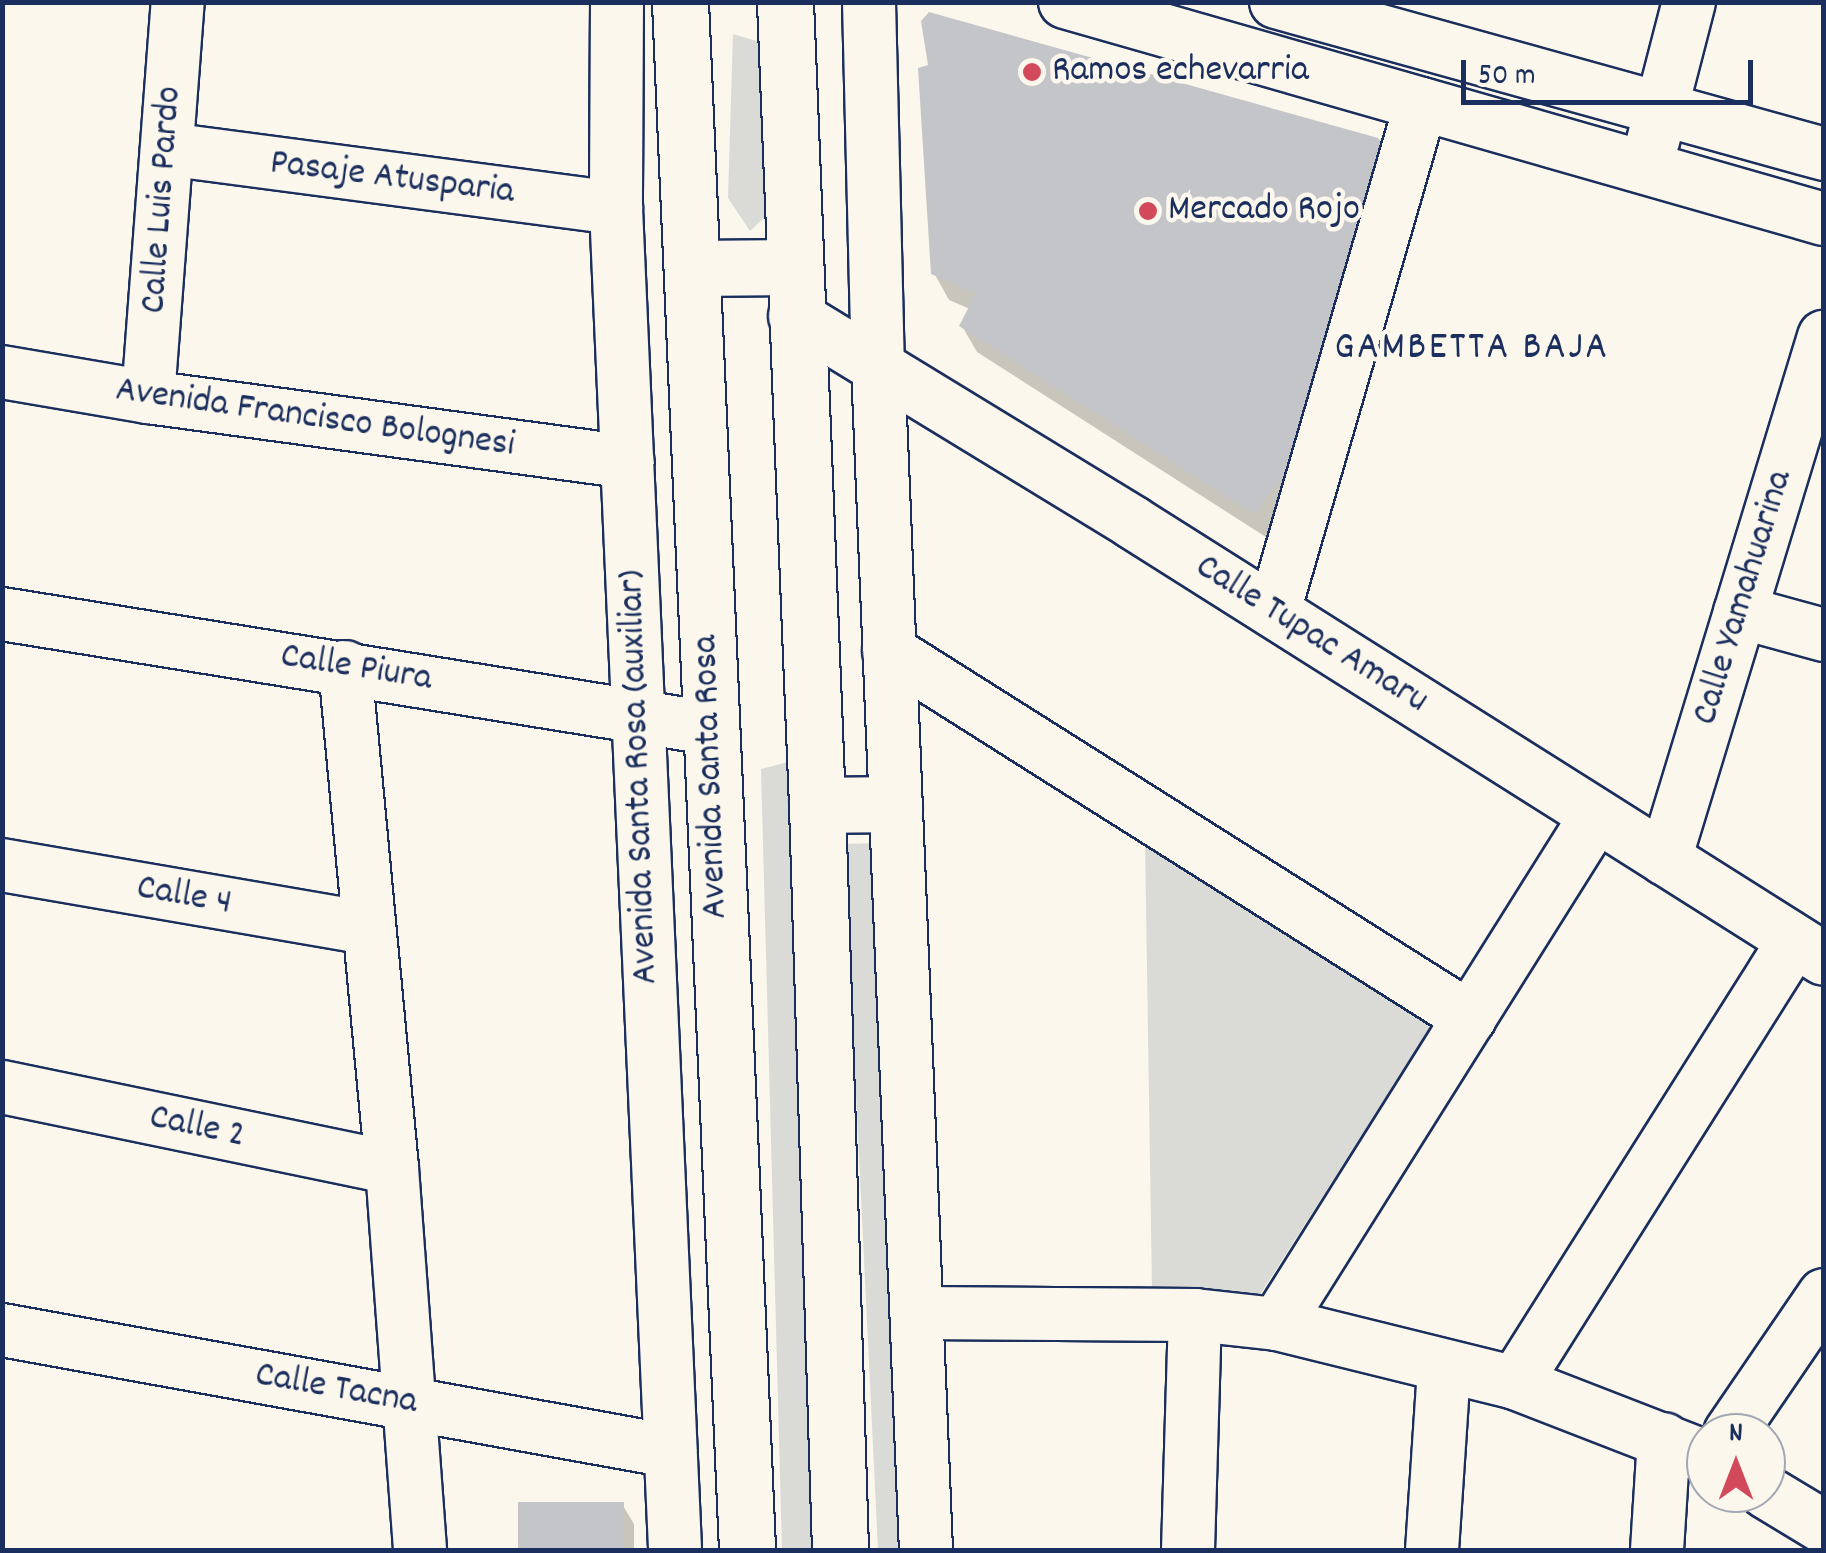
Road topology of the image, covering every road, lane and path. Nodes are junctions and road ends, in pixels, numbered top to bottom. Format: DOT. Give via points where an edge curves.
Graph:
graph roads {
  1 [pos="178,2"];
  2 [pos="617,2"];
  3 [pos="680,2"];
  4 [pos="785,2"];
  5 [pos="869,2"];
  6 [pos="1065,2"];
  7 [pos="1276,2"];
  8 [pos="1689,2"];
  9 [pos="1331,10"];
  10 [pos="1421,104"];
  11 [pos="1662,109"];
  12 [pos="167,150"];
  13 [pos="1824,154"];
  14 [pos="1646,171"];
  15 [pos="616,208"];
  16 [pos="1824,220"];
  17 [pos="692,268"];
  18 [pos="794,292"];
  19 [pos="1824,337"];
  20 [pos="878,366"];
  21 [pos="2,372"];
  22 [pos="148,397"];
  23 [pos="628,462"];
  24 [pos="1274,611"];
  25 [pos="1740,612"];
  26 [pos="2,614"];
  27 [pos="1824,635"];
  28 [pos="889,651"];
  29 [pos="345,667"];
  30 [pos="636,716"];
  31 [pos="709,728"];
  32 [pos="894,804"];
  33 [pos="817,805"];
  34 [pos="1596,816"];
  35 [pos="1665,859"];
  36 [pos="2,865"];
  37 [pos="366,928"];
  38 [pos="1809,950"];
  39 [pos="1470,1018"];
  40 [pos="2,1087"];
  41 [pos="392,1168"];
  42 [pos="1824,1296"];
  43 [pos="918,1313"];
  44 [pos="1195,1315"];
  45 [pos="1276,1324"];
  46 [pos="2,1330"];
  47 [pos="1444,1367"];
  48 [pos="1515,1383"];
  49 [pos="412,1404"];
  50 [pos="1744,1413"];
  51 [pos="1685,1448"];
  52 [pos="670,1451"];
  53 [pos="1786,1504"];
  54 [pos="1824,1527"];
  55 [pos="420,1550"];
  56 [pos="675,1550"];
  57 [pos="747,1550"];
  58 [pos="840,1550"];
  59 [pos="926,1550"];
  60 [pos="1188,1550"];
  61 [pos="1432,1550"];
  62 [pos="1657,1550"];
  1 -- 12 [label="street, Calle Luis Pardo"];
  2 -- 15 [label="street, Avenida Santa Rosa (auxiliar)"];
  3 -- 17 [label="main road, Avenida Santa Rosa"];
  4 -- 18 [label="main road"];
  5 -- 20 [label="street"];
  6 -- 10 [label="street"];
  7 -- 9 [label="street"];
  8 -- 11 [label="street"];
  9 -- 11 [label="street"];
  10 -- 14 [label="street"];
  10 -- 24 [label="street"];
  11 -- 13 [label="street"];
  11 -- 14 [label="street"];
  12 -- 15 [label="street, Pasaje Atusparia"];
  12 -- 22 [label="street, Calle Luis Pardo"];
  14 -- 16 [label="street"];
  15 -- 23 [label="street, Avenida Santa Rosa (auxiliar)"];
  17 -- 18 [label="main road"];
  17 -- 31 [label="main road, Avenida Santa Rosa"];
  18 -- 20 [label="street, Calle Tupac Amaru"];
  18 -- 33 [label="main road"];
  19 -- 25 [label="street, Calle Yamahuarina"];
  20 -- 24 [label="street, Calle Tupac Amaru"];
  20 -- 28 [label="street"];
  21 -- 22 [label="street, Avenida Francisco Bolognesi"];
  22 -- 23 [label="street, Avenida Francisco Bolognesi"];
  23 -- 30 [label="street, Avenida Santa Rosa (auxiliar)"];
  24 -- 34 [label="street, Calle Tupac Amaru"];
  25 -- 27 [label="street"];
  25 -- 35 [label="street, Calle Yamahuarina"];
  26 -- 29 [label="street, Calle Piura"];
  28 -- 32 [label="street"];
  28 -- 39 [label="street"];
  29 -- 30 [label="street, Calle Piura"];
  29 -- 37 [label="street"];
  30 -- 31 [label="street, Calle Piura"];
  30 -- 52 [label="street, Avenida Santa Rosa (auxiliar)"];
  31 -- 57 [label="main road, Avenida Santa Rosa"];
  32 -- 33 [label="main road"];
  32 -- 43 [label="street"];
  33 -- 58 [label="main road"];
  34 -- 35 [label="street, Calle Tupac Amaru"];
  34 -- 39 [label="street"];
  35 -- 38 [label="street, Calle Tupac Amaru"];
  36 -- 37 [label="street, Calle 4"];
  37 -- 41 [label="street"];
  38 -- 48 [label="street"];
  39 -- 45 [label="street"];
  40 -- 41 [label="street, Calle 2"];
  41 -- 49 [label="street"];
  42 -- 50 [label="street"];
  43 -- 44 [label="street"];
  43 -- 59 [label="street"];
  44 -- 45 [label="street"];
  44 -- 60 [label="street"];
  45 -- 47 [label="street"];
  46 -- 49 [label="street, Calle Tacna"];
  47 -- 48 [label="street"];
  47 -- 61 [label="street"];
  48 -- 51 [label="street"];
  49 -- 52 [label="street, Calle Tacna"];
  49 -- 55 [label="street"];
  51 -- 62 [label="street"];
  52 -- 56 [label="street, Avenida Santa Rosa (auxiliar)"];
  53 -- 54 [label="street"];
}
